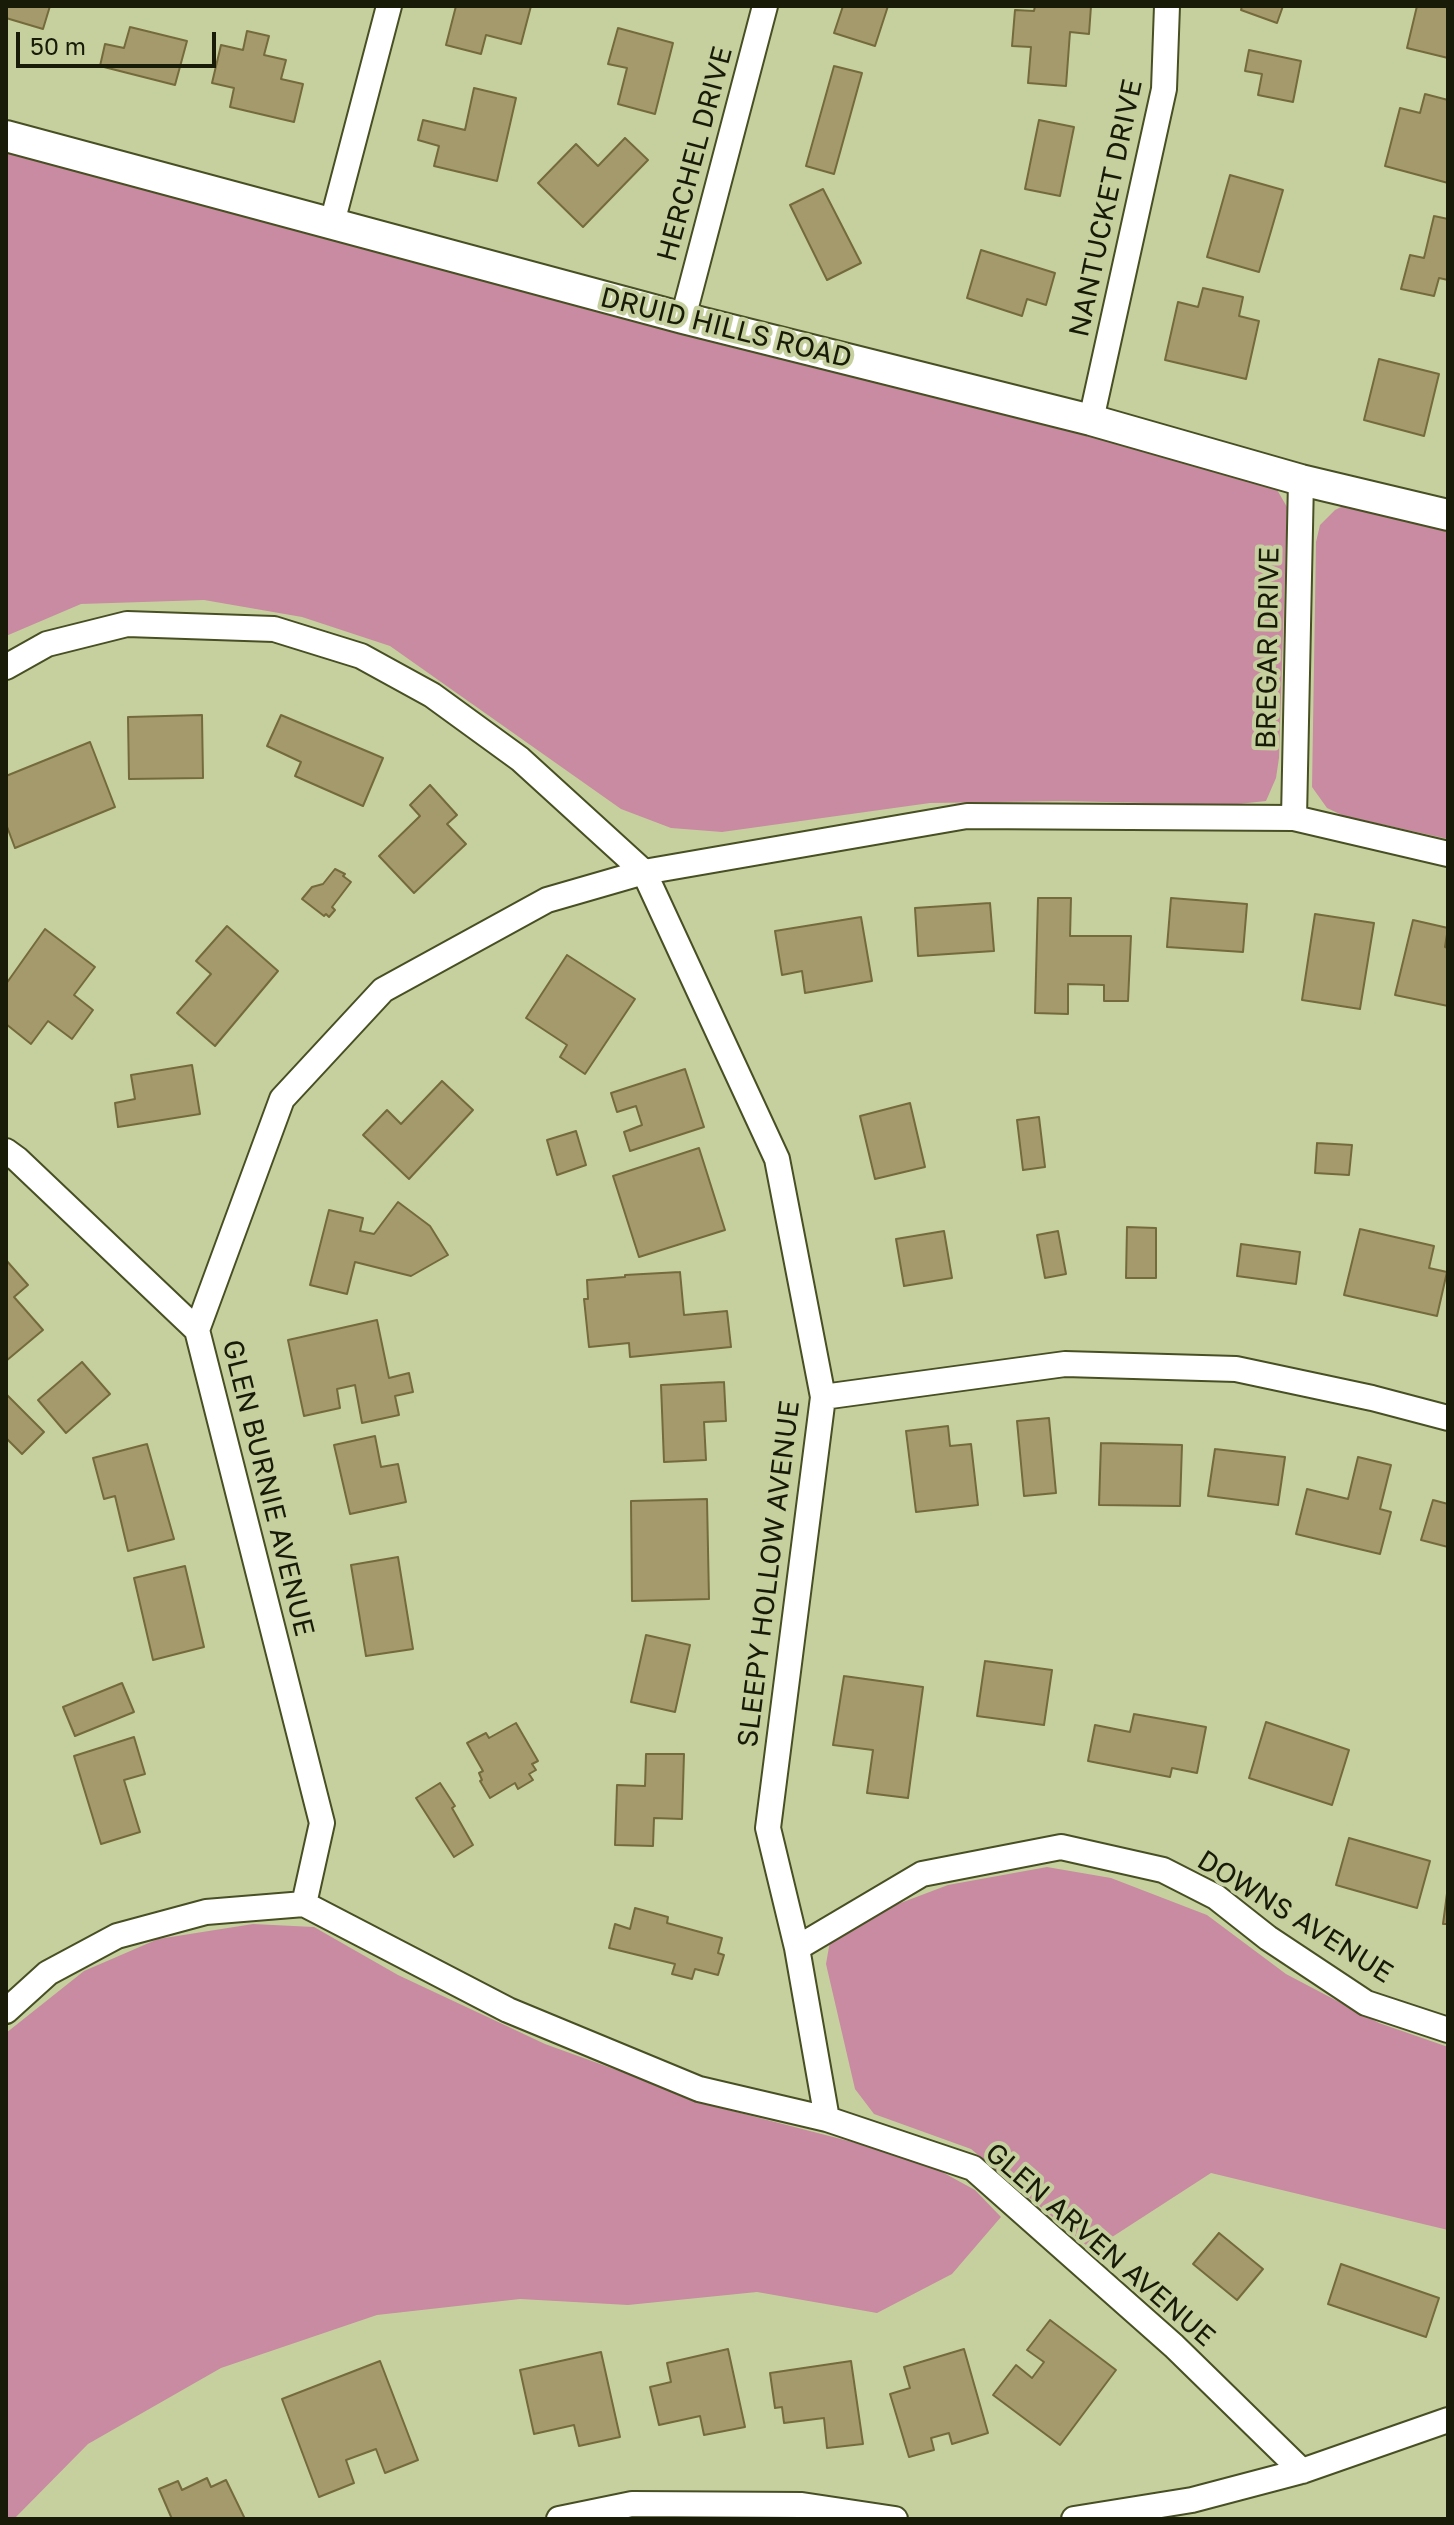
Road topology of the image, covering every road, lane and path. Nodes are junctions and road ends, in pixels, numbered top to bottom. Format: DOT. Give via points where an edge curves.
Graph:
graph roads {
  1 [pos="389,6"];
  2 [pos="765,6"];
  3 [pos="1167,6"];
  4 [pos="6,136"];
  5 [pos="332,223"];
  6 [pos="683,318"];
  7 [pos="1091,420"];
  8 [pos="1301,480"];
  9 [pos="1448,515"];
  10 [pos="6,667"];
  11 [pos="1294,818"];
  12 [pos="1448,854"];
  13 [pos="644,872"];
  14 [pos="6,1151"];
  15 [pos="197,1330"];
  16 [pos="823,1397"];
  17 [pos="1448,1418"];
  18 [pos="304,1904"];
  19 [pos="797,1948"];
  20 [pos="6,2011"];
  21 [pos="1448,2030"];
  22 [pos="827,2119"];
  23 [pos="1448,2420"];
  24 [pos="1302,2471"];
  25 [pos="559,2519"];
  26 [pos="895,2519"];
  27 [pos="1074,2519"];
  1 -- 5 [label="street"];
  2 -- 6 [label="street, HERCHEL DRIVE"];
  3 -- 7 [label="street, NANTUCKET DRIVE" via="1164,89"];
  4 -- 5 [label="street, DRUID HILLS ROAD"];
  5 -- 6 [label="street, DRUID HILLS ROAD"];
  6 -- 7 [label="street, DRUID HILLS ROAD"];
  7 -- 8 [label="street, DRUID HILLS ROAD"];
  8 -- 9 [label="street, DRUID HILLS ROAD"];
  8 -- 11 [label="street, BREGAR DRIVE"];
  10 -- 13 [label="street" via="47,644 127,624 274,629 361,656 432,695 520,759"];
  11 -- 12 [label="street, GLEN BURNIE AVENUE"];
  11 -- 13 [label="street, GLEN BURNIE AVENUE" via="967,816"];
  13 -- 15 [label="street, GLEN BURNIE AVENUE" via="547,900 383,990 282,1099"];
  13 -- 16 [label="street, SLEEPY HOLLOW AVENUE" via="777,1159"];
  14 -- 15 [label="street"];
  15 -- 18 [label="street, GLEN BURNIE AVENUE" via="322,1823"];
  16 -- 17 [label="street" via="1065,1364 1236,1369"];
  16 -- 19 [label="street, SLEEPY HOLLOW AVENUE" via="768,1828"];
  18 -- 20 [label="street" via="206,1912 117,1936 48,1973"];
  18 -- 22 [label="street, GLEN ARVEN AVENUE" via="508,2010 684,2083"];
  19 -- 21 [label="street, DOWNS AVENUE" via="922,1874 1061,1847 1163,1870 1216,1897 1366,2003"];
  19 -- 22 [label="street, SLEEPY HOLLOW AVENUE"];
  22 -- 24 [label="street, GLEN ARVEN AVENUE" via="973,2168 1174,2346"];
  23 -- 24 [label="street"];
  24 -- 27 [label="street" via="1192,2500"];
  25 -- 26 [label="street" via="632,2504 802,2505"];
}
